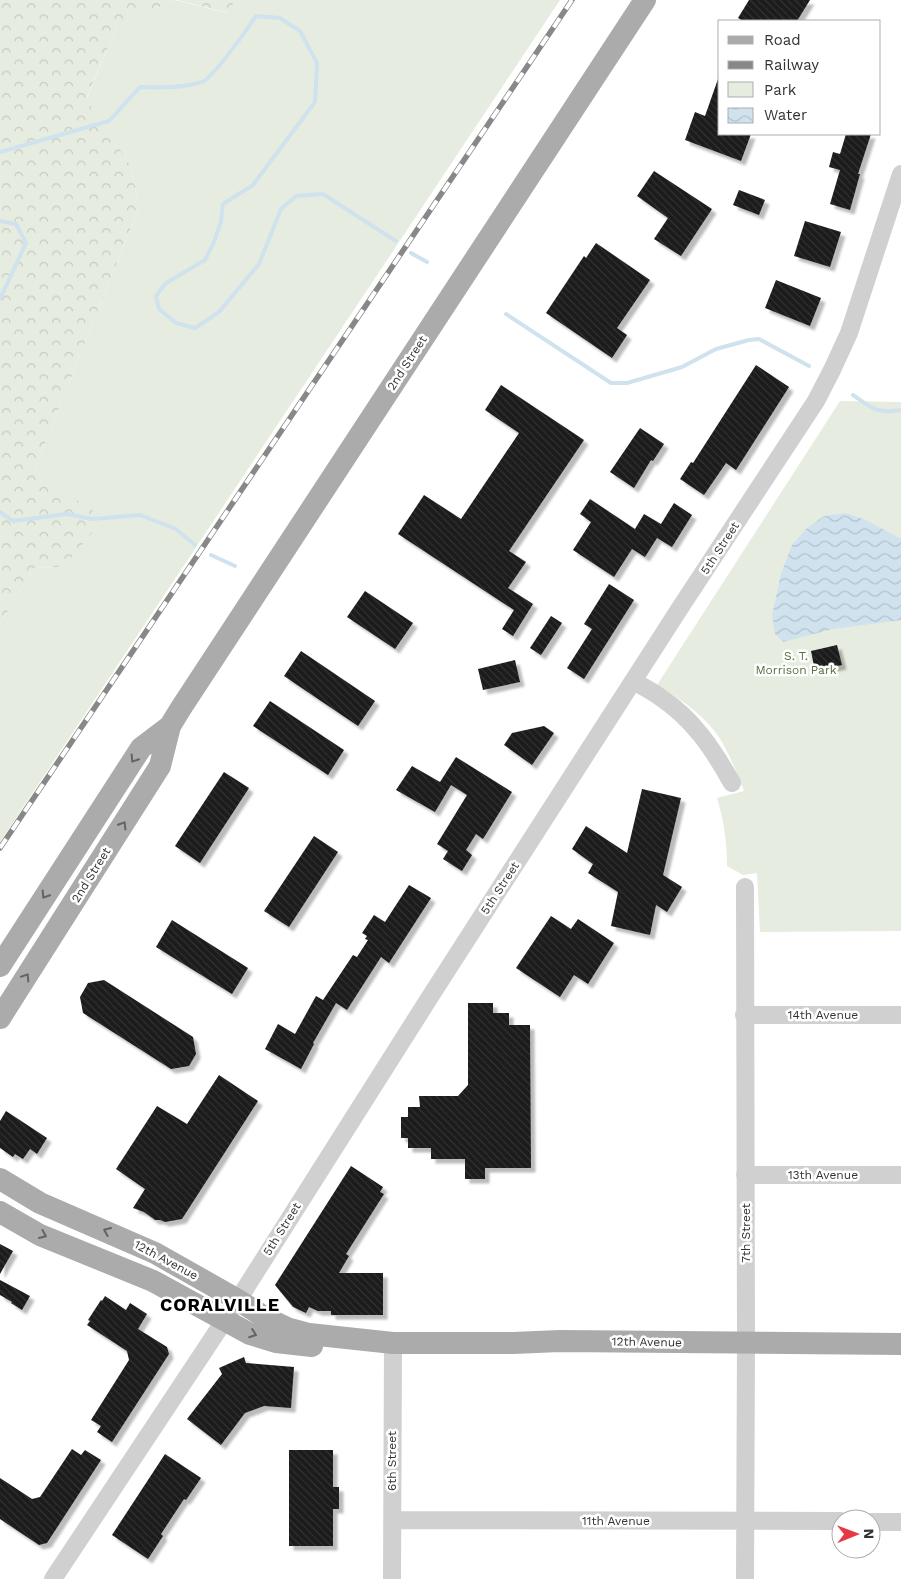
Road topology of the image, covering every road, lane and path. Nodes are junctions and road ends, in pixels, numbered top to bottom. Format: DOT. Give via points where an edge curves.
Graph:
graph roads {
  1 [pos="646,0"];
  2 [pos="901,174"];
  3 [pos="634,681"];
  4 [pos="170,726"];
  5 [pos="732,783"];
  6 [pos="745,887"];
  7 [pos="0,966"];
  8 [pos="744,1015"];
  9 [pos="901,1015"];
  10 [pos="0,1018"];
  11 [pos="745,1175"];
  12 [pos="901,1175"];
  13 [pos="0,1178"];
  14 [pos="0,1212"];
  15 [pos="238,1300"];
  16 [pos="224,1321"];
  17 [pos="393,1342"];
  18 [pos="746,1344"];
  19 [pos="901,1344"];
  20 [pos="392,1520"];
  21 [pos="746,1521"];
  22 [pos="831,1522"];
  23 [pos="881,1522"];
  24 [pos="901,1522"];
  25 [pos="53,1579"];
  26 [pos="392,1579"];
  27 [pos="745,1579"];
  1 -- 4 [label="main road, 2nd Street"];
  2 -- 3 [label="street, 5th Street" via="849,333 816,401"];
  3 -- 5 [label="street" via="660,697 692,724 714,751"];
  3 -- 15 [label="street, 5th Street"];
  4 -- 7 [label="main road, 2nd Street, one-way" via="141,748"];
  10 -- 4 [label="main road, 2nd Street, one-way" via="160,766"];
  6 -- 8 [label="street, 7th Street"];
  8 -- 9 [label="street, 14th Avenue"];
  8 -- 11 [label="street, 7th Street"];
  11 -- 12 [label="street, 13th Avenue"];
  11 -- 18 [label="street, 7th Street"];
  15 -- 13 [label="main road, 12th Avenue, one-way" via="140,1245 40,1203"];
  14 -- 16 [label="main road, 12th Avenue, one-way" via="40,1234 154,1281"];
  15 -- 16 [label="street, 5th Street"];
  15 -- 17 [label="main road, 12th Avenue" via="266,1318 309,1334"];
  16 -- 17 [label="main road, 12th Avenue, one-way" via="250,1334 299,1346"];
  16 -- 25 [label="street, 5th Street"];
  17 -- 18 [label="main road, 12th Avenue"];
  17 -- 20 [label="street, 6th Street"];
  18 -- 19 [label="main road, 12th Avenue"];
  18 -- 21 [label="street, 7th Street"];
  20 -- 21 [label="street, 11th Avenue"];
  20 -- 26 [label="street, 6th Street"];
  21 -- 22 [label="street, 11th Avenue"];
  21 -- 27 [label="street, 7th Street"];
  23 -- 24 [label="street"];
}
